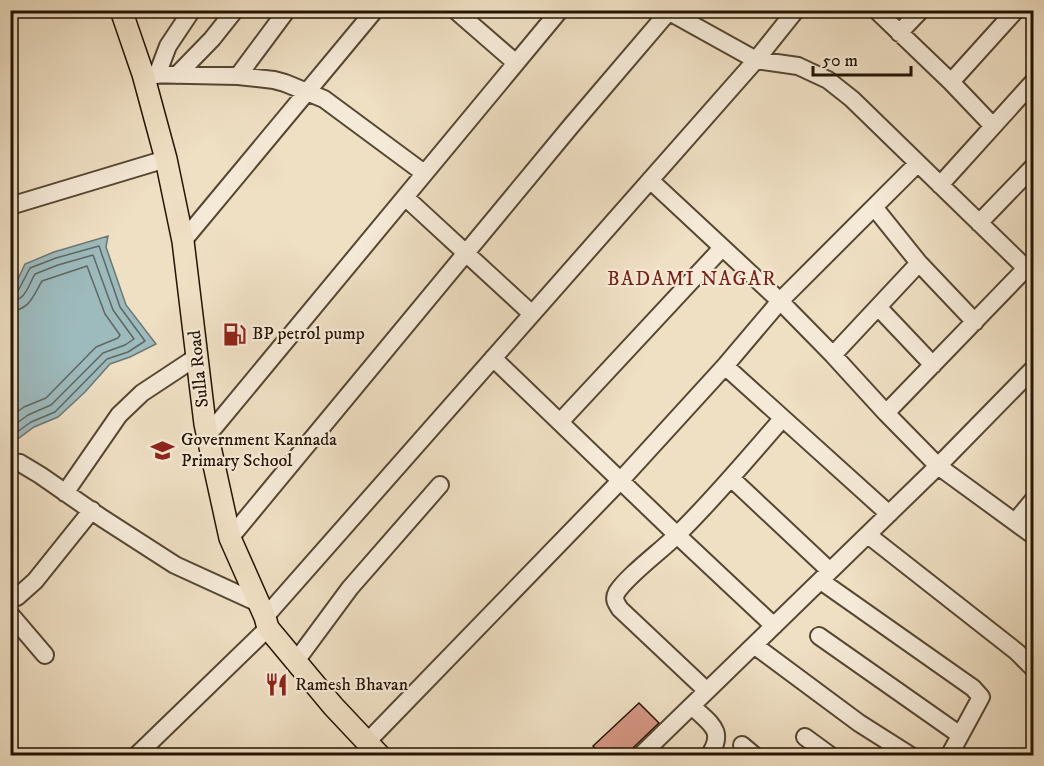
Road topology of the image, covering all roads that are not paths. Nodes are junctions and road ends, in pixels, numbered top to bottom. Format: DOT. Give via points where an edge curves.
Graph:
graph roads {
  1 [pos="121,10"];
  2 [pos="192,10"];
  3 [pos="235,10"];
  4 [pos="287,10"];
  5 [pos="375,10"];
  6 [pos="455,10"];
  7 [pos="560,10"];
  8 [pos="796,10"];
  9 [pos="876,10"];
  10 [pos="921,10"];
  11 [pos="1016,10"];
  12 [pos="668,11"];
  13 [pos="899,33"];
  14 [pos="756,60"];
  15 [pos="516,63"];
  16 [pos="150,75"];
  17 [pos="177,75"];
  18 [pos="238,76"];
  19 [pos="1034,81"];
  20 [pos="951,82"];
  21 [pos="307,92"];
  22 [pos="992,125"];
  23 [pos="166,159"];
  24 [pos="918,163"];
  25 [pos="1034,166"];
  26 [pos="424,173"];
  27 [pos="650,180"];
  28 [pos="940,185"];
  29 [pos="405,197"];
  30 [pos="10,206"];
  31 [pos="874,207"];
  32 [pos="979,223"];
  33 [pos="183,241"];
  34 [pos="722,248"];
  35 [pos="465,254"];
  36 [pos="919,263"];
  37 [pos="1031,269"];
  38 [pos="780,301"];
  39 [pos="878,307"];
  40 [pos="532,314"];
  41 [pos="975,322"];
  42 [pos="833,355"];
  43 [pos="198,356"];
  44 [pos="493,358"];
  45 [pos="933,365"];
  46 [pos="725,366"];
  47 [pos="1033,370"];
  48 [pos="886,412"];
  49 [pos="782,419"];
  50 [pos="560,422"];
  51 [pos="207,436"];
  52 [pos="10,462"];
  53 [pos="938,466"];
  54 [pos="731,478"];
  55 [pos="621,480"];
  56 [pos="440,485"];
  57 [pos="65,494"];
  58 [pos="1034,499"];
  59 [pos="92,510"];
  60 [pos="889,514"];
  61 [pos="1015,522"];
  62 [pos="677,535"];
  63 [pos="867,535"];
  64 [pos="1034,536"];
  65 [pos="230,538"];
  66 [pos="826,576"];
  67 [pos="10,597"];
  68 [pos="10,614"];
  69 [pos="264,616"];
  70 [pos="774,626"];
  71 [pos="819,636"];
  72 [pos="754,645"];
  73 [pos="45,655"];
  74 [pos="296,661"];
  75 [pos="1034,669"];
  76 [pos="707,691"];
  77 [pos="692,706"];
  78 [pos="960,735"];
  79 [pos="805,737"];
  80 [pos="372,751"];
  81 [pos="136,756"];
  82 [pos="640,756"];
  83 [pos="709,756"];
  84 [pos="831,756"];
  85 [pos="911,756"];
  86 [pos="949,756"];
  1 -- 16 [label="main road, Sulla Road"];
  2 -- 16 [label="street"];
  3 -- 17 [label="street"];
  4 -- 18 [label="street"];
  5 -- 21 [label="street"];
  6 -- 15 [label="street"];
  7 -- 15 [label="street"];
  8 -- 14 [label="street"];
  9 -- 13 [label="street"];
  10 -- 13 [label="street"];
  11 -- 20 [label="street"];
  12 -- 14 [label="street"];
  12 -- 35 [label="street"];
  13 -- 20 [label="street"];
  14 -- 24 [label="street" via="798,66 828,80"];
  14 -- 27 [label="street"];
  15 -- 26 [label="street"];
  16 -- 17 [label="street"];
  16 -- 23 [label="main road, Sulla Road"];
  17 -- 18 [label="street"];
  18 -- 21 [label="street" via="274,80"];
  19 -- 22 [label="street"];
  20 -- 22 [label="street"];
  21 -- 26 [label="street" via="324,99"];
  21 -- 33 [label="street"];
  22 -- 28 [label="street"];
  23 -- 30 [label="street"];
  23 -- 33 [label="main road, Sulla Road"];
  24 -- 28 [label="street"];
  24 -- 31 [label="street"];
  25 -- 32 [label="street"];
  26 -- 29 [label="street"];
  27 -- 34 [label="street"];
  27 -- 40 [label="street"];
  28 -- 32 [label="street"];
  29 -- 35 [label="street"];
  29 -- 51 [label="street"];
  31 -- 36 [label="street"];
  31 -- 38 [label="street"];
  32 -- 37 [label="street"];
  33 -- 43 [label="main road, Sulla Road"];
  34 -- 38 [label="street"];
  34 -- 50 [label="street"];
  35 -- 40 [label="street"];
  35 -- 65 [label="street"];
  36 -- 39 [label="street"];
  36 -- 41 [label="street"];
  37 -- 41 [label="street"];
  38 -- 42 [label="street"];
  38 -- 46 [label="street"];
  39 -- 42 [label="street"];
  39 -- 45 [label="street"];
  40 -- 44 [label="street"];
  41 -- 45 [label="street"];
  42 -- 48 [label="street"];
  43 -- 51 [label="main road, Sulla Road"];
  43 -- 57 [label="street" via="142,393 119,416"];
  44 -- 50 [label="street"];
  44 -- 69 [label="street"];
  45 -- 48 [label="street"];
  46 -- 49 [label="street"];
  46 -- 55 [label="street"];
  47 -- 53 [label="street"];
  48 -- 53 [label="street"];
  49 -- 54 [label="street"];
  49 -- 60 [label="street"];
  50 -- 55 [label="street"];
  51 -- 65 [label="main road, Sulla Road"];
  52 -- 57 [label="street" via="20,463"];
  53 -- 60 [label="street"];
  53 -- 61 [label="street"];
  54 -- 62 [label="street"];
  54 -- 66 [label="street"];
  55 -- 62 [label="street"];
  55 -- 80 [label="street"];
  56 -- 74 [label="street" via="350,588"];
  57 -- 59 [label="street"];
  58 -- 61 [label="street"];
  59 -- 67 [label="street" via="35,581 17,597"];
  59 -- 69 [label="street" via="175,565"];
  60 -- 63 [label="street"];
  61 -- 64 [label="street"];
  62 -- 70 [label="street"];
  62 -- 76 [label="street" via="624,584 615,602"];
  63 -- 66 [label="street"];
  63 -- 75 [label="street"];
  65 -- 69 [label="main road, Sulla Road"];
  66 -- 70 [label="street"];
  66 -- 78 [label="street" via="974,688 981,697"];
  68 -- 73 [label="street"];
  69 -- 74 [label="main road, Sulla Road"];
  69 -- 81 [label="street"];
  70 -- 72 [label="street"];
  71 -- 78 [label="street"];
  72 -- 76 [label="street"];
  72 -- 85 [label="street"];
  74 -- 80 [label="main road, Sulla Road"];
  76 -- 77 [label="street"];
  77 -- 82 [label="street"];
  77 -- 83 [label="street" via="718,737"];
  78 -- 86 [label="street"];
  79 -- 84 [label="street"];
}
